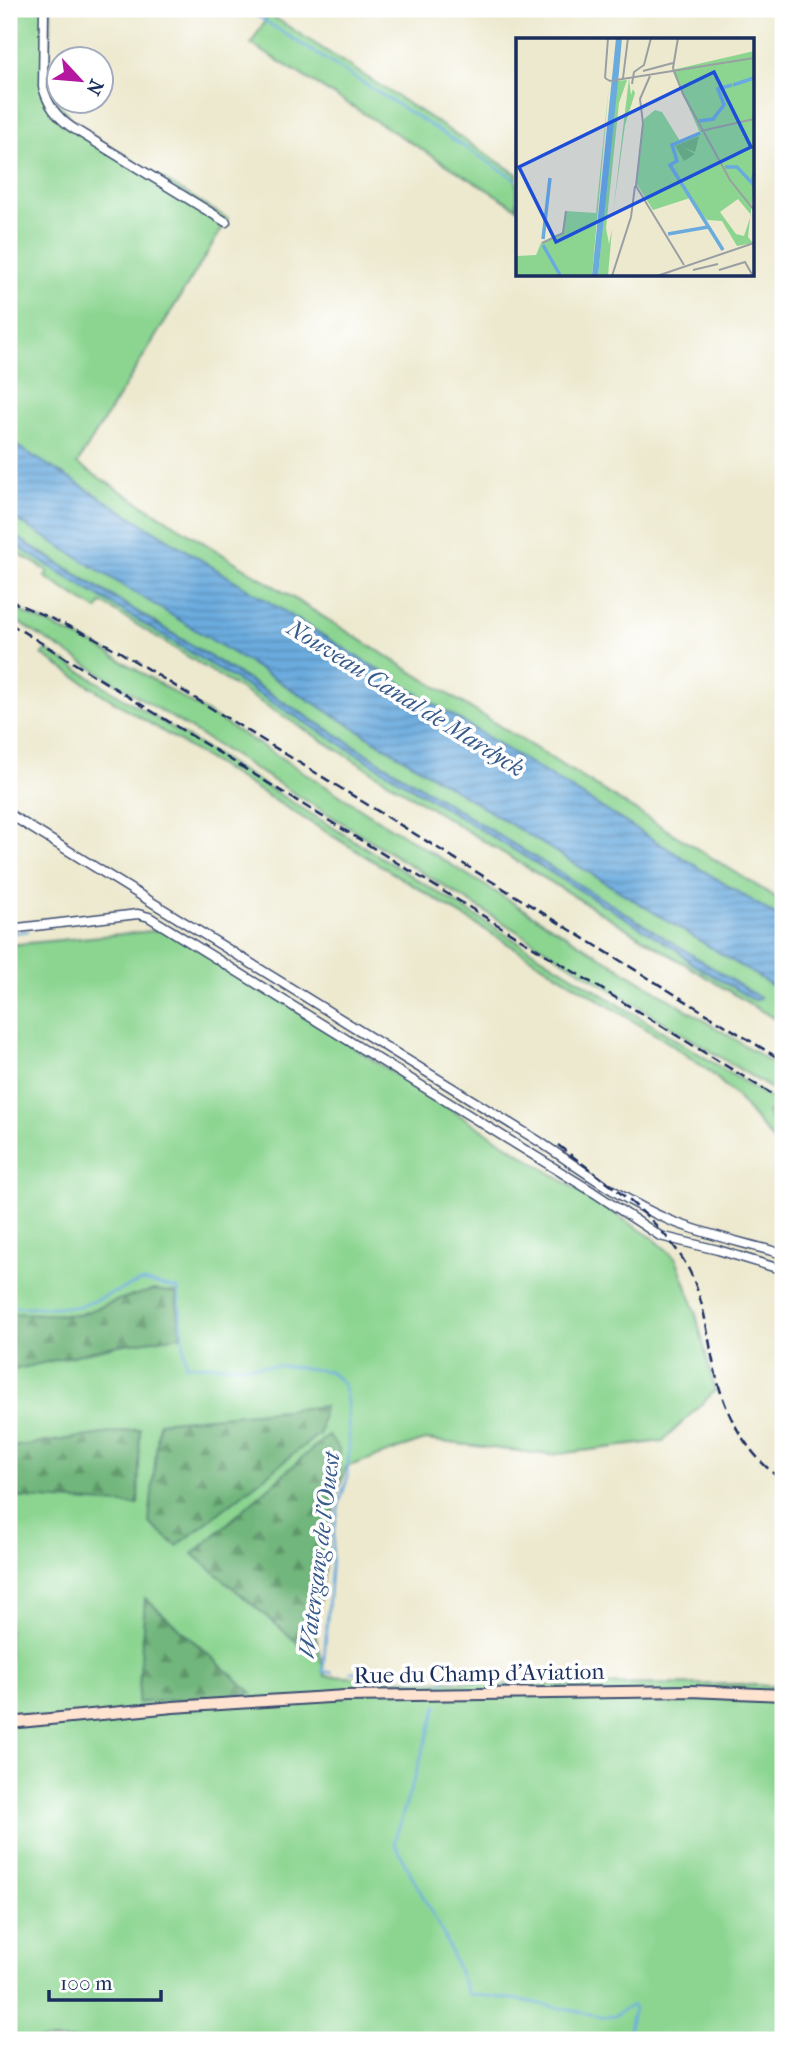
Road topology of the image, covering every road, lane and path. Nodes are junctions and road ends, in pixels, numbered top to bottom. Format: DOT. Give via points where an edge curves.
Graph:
graph roads {
  1 [pos="44,9"];
  2 [pos="226,222"];
  3 [pos="9,814"];
  4 [pos="9,929"];
  5 [pos="783,1254"];
  6 [pos="783,1270"];
  7 [pos="783,1695"];
  8 [pos="9,1723"];
  1 -- 2 [label="street" via="43,87 55,113"];
  3 -- 5 [label="street" via="628,1200 676,1223"];
  4 -- 6 [label="street" via="138,914 149,917 652,1233"];
  7 -- 8 [label="street, Rue du Champ d'Aviation" via="677,1691 359,1696"];
}
